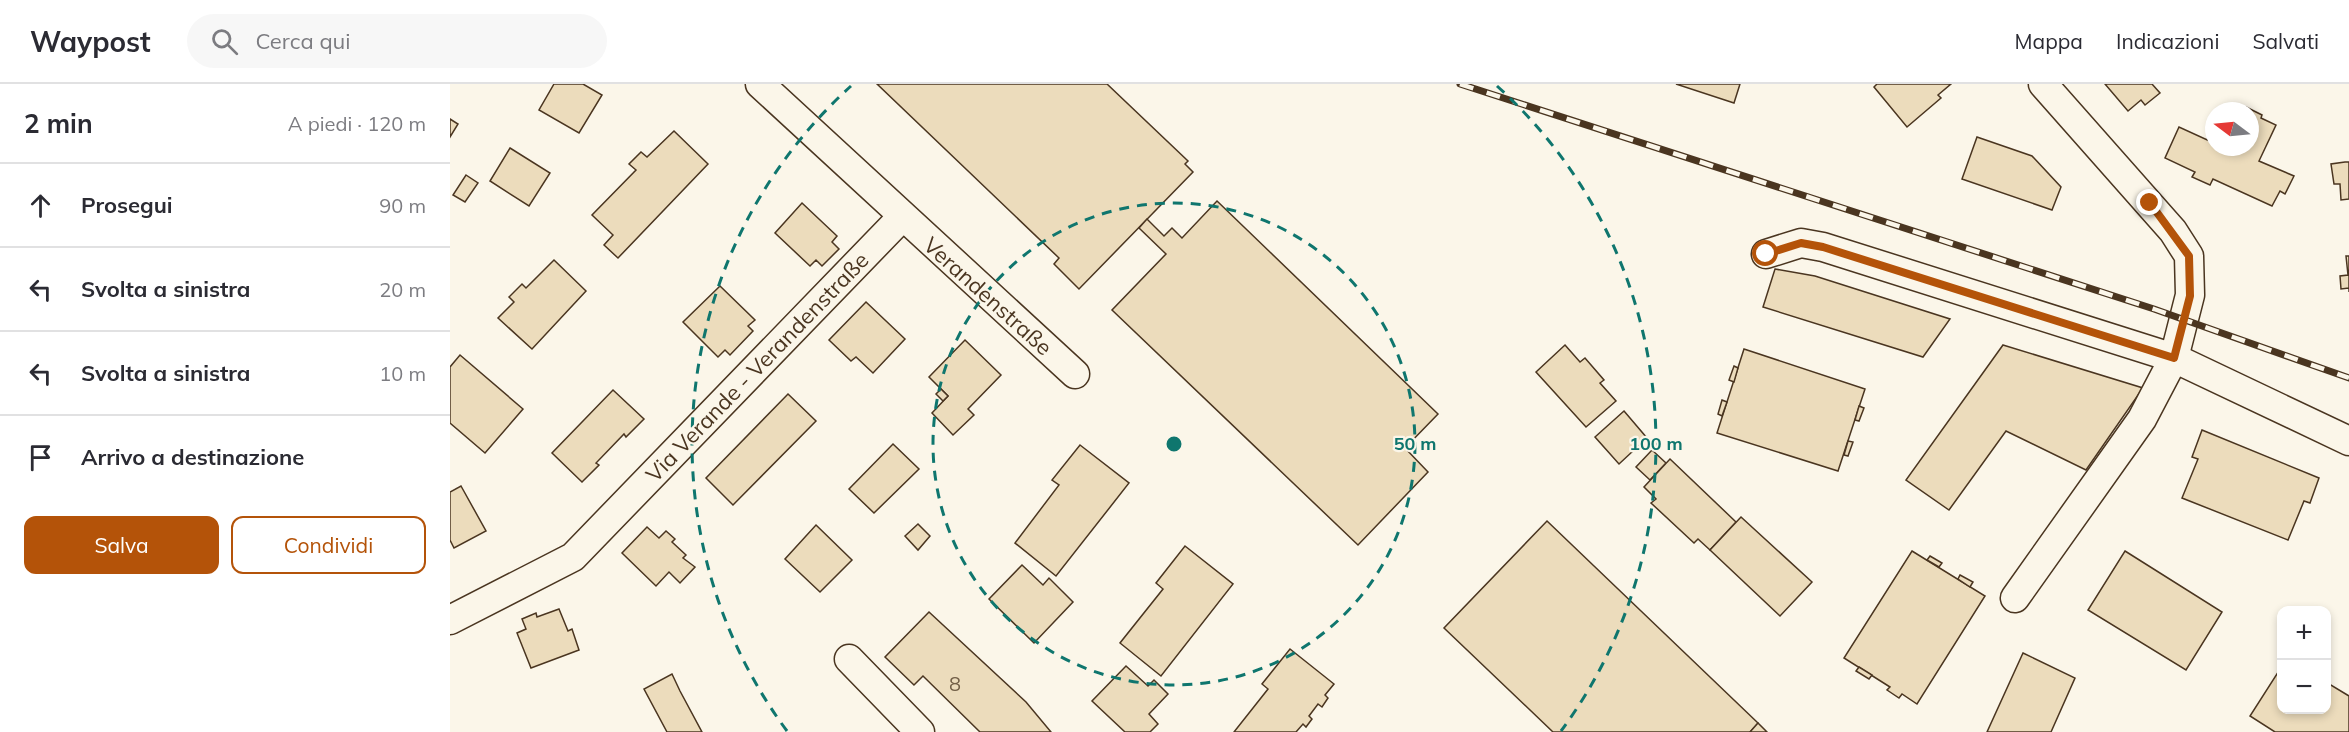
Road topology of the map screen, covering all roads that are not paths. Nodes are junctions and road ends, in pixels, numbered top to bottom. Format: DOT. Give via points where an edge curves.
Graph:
graph roads {
  1 [pos="760,84"];
  2 [pos="2043,84"];
  3 [pos="902,217"];
  4 [pos="1766,254"];
  5 [pos="2174,358"];
  6 [pos="1075,374"];
  7 [pos="2349,441"];
  8 [pos="2015,598"];
  9 [pos="450,620"];
  10 [pos="849,659"];
  11 [pos="920,732"];
  1 -- 3 [label="street"];
  2 -- 5 [label="street" via="2150,203 2189,256 2190,296"];
  3 -- 6 [label="street, Verandenstraße"];
  3 -- 9 [label="street, Via Verande - Verandenstraße" via="573,557"];
  4 -- 5 [label="street" via="1801,243 1823,247"];
  5 -- 7 [label="street"];
  5 -- 8 [label="street" via="2142,419"];
  10 -- 11 [label="street"];
}
